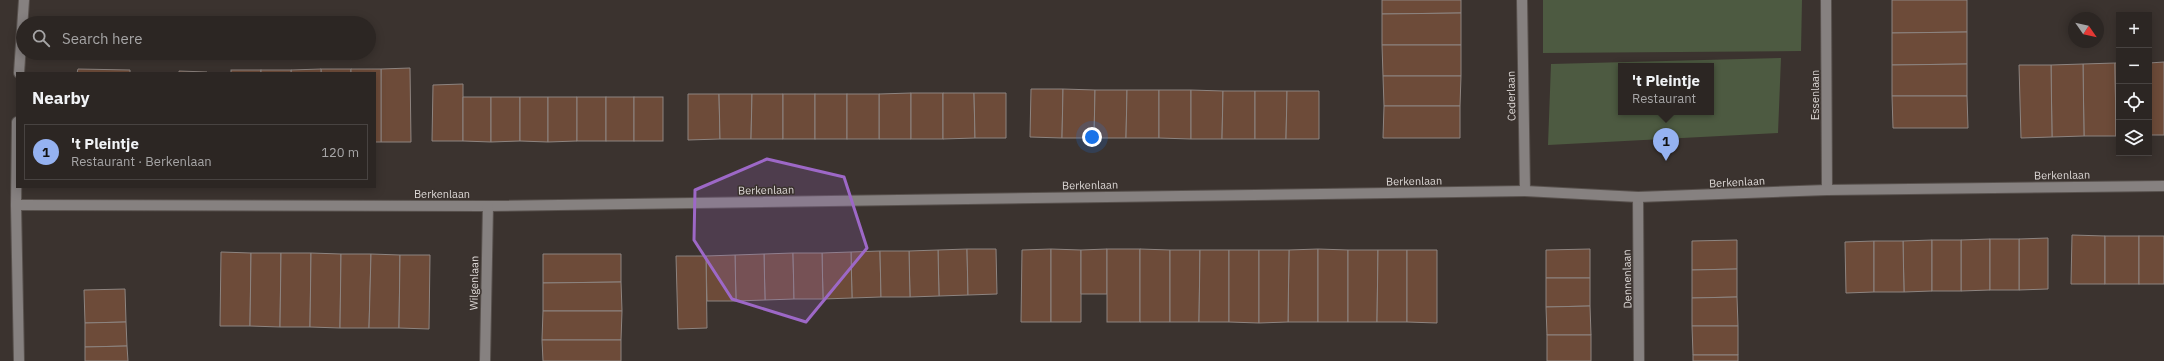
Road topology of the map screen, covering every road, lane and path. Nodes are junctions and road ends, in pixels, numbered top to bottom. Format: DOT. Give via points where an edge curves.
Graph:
graph roads {
  1 [pos="24,0"];
  2 [pos="1522,0"];
  3 [pos="1826,0"];
  4 [pos="23,16"];
  5 [pos="20,60"];
  6 [pos="19,72"];
  7 [pos="2164,186"];
  8 [pos="16,188"];
  9 [pos="1827,190"];
  10 [pos="1525,191"];
  11 [pos="1638,197"];
  12 [pos="16,206"];
  13 [pos="488,206"];
  14 [pos="19,361"];
  15 [pos="485,361"];
  16 [pos="1639,361"];
  1 -- 4 [label="street"];
  2 -- 10 [label="street, Cederlaan"];
  3 -- 9 [label="street, Essenlaan"];
  5 -- 6 [label="street"];
  7 -- 9 [label="street, Berkenlaan"];
  8 -- 12 [label="street"];
  9 -- 11 [label="street, Berkenlaan"];
  10 -- 11 [label="street, Berkenlaan"];
  10 -- 13 [label="street, Berkenlaan"];
  11 -- 16 [label="street, Dennenlaan"];
  12 -- 13 [label="street, Berkenlaan"];
  12 -- 14 [label="street"];
  13 -- 15 [label="street, Wilgenlaan"];
}
